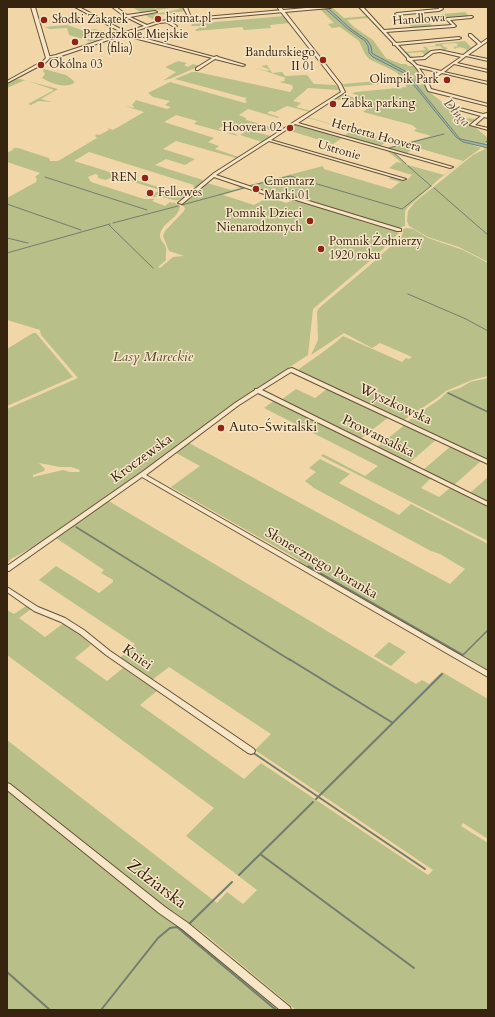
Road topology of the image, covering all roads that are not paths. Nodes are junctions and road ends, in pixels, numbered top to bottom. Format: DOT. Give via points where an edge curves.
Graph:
graph roads {
  1 [pos="33,7"];
  2 [pos="77,7"];
  3 [pos="114,7"];
  4 [pos="185,7"];
  5 [pos="279,7"];
  6 [pos="329,7"];
  7 [pos="361,7"];
  8 [pos="322,8"];
  9 [pos="441,8"];
  10 [pos="282,11"];
  11 [pos="155,12"];
  12 [pos="397,14"];
  13 [pos="127,16"];
  14 [pos="471,17"];
  15 [pos="191,19"];
  16 [pos="167,21"];
  17 [pos="145,26"];
  18 [pos="175,26"];
  19 [pos="383,31"];
  20 [pos="125,33"];
  21 [pos="470,35"];
  22 [pos="459,38"];
  23 [pos="488,39"];
  24 [pos="394,44"];
  25 [pos="480,44"];
  26 [pos="464,55"];
  27 [pos="48,57"];
  28 [pos="216,57"];
  29 [pos="408,59"];
  30 [pos="488,60"];
  31 [pos="453,63"];
  32 [pos="243,64"];
  33 [pos="416,66"];
  34 [pos="197,69"];
  35 [pos="441,72"];
  36 [pos="488,72"];
  37 [pos="7,82"];
  38 [pos="427,83"];
  39 [pos="488,83"];
  40 [pos="488,105"];
  41 [pos="448,106"];
  42 [pos="488,113"];
  43 [pos="486,116"];
  44 [pos="295,123"];
  45 [pos="488,129"];
  46 [pos="268,140"];
  47 [pos="451,167"];
  48 [pos="214,176"];
  49 [pos="404,179"];
  50 [pos="180,203"];
  51 [pos="399,230"];
  52 [pos="292,370"];
  53 [pos="257,390"];
  54 [pos="488,462"];
  55 [pos="142,475"];
  56 [pos="488,504"];
  57 [pos="7,569"];
  58 [pos="7,589"];
  59 [pos="488,674"];
  60 [pos="251,751"];
  61 [pos="7,786"];
  62 [pos="287,1010"];
  1 -- 27 [label="street"];
  2 -- 20 [label="street"];
  3 -- 13 [label="street"];
  4 -- 15 [label="street"];
  5 -- 10 [label="street"];
  6 -- 8 [label="street"];
  7 -- 19 [label="street"];
  8 -- 10 [label="street"];
  9 -- 12 [label="street"];
  10 -- 15 [label="street"];
  10 -- 44 [label="street" via="343,91"];
  11 -- 13 [label="street"];
  13 -- 17 [label="street"];
  14 -- 19 [label="street, Handlowa" via="448,19 454,25 452,27"];
  15 -- 16 [label="street"];
  16 -- 17 [label="street"];
  16 -- 18 [label="street"];
  17 -- 20 [label="street"];
  19 -- 24 [label="street"];
  20 -- 27 [label="street" via="55,57"];
  20 -- 28 [label="street"];
  21 -- 25 [label="street"];
  22 -- 24 [label="street"];
  23 -- 25 [label="street"];
  24 -- 29 [label="street"];
  25 -- 26 [label="street"];
  26 -- 29 [label="street" via="440,51 432,52 424,58"];
  26 -- 30 [label="street"];
  26 -- 31 [label="street"];
  27 -- 37 [label="street" via="45,62"];
  28 -- 32 [label="street"];
  28 -- 34 [label="street"];
  29 -- 33 [label="street"];
  31 -- 35 [label="street"];
  31 -- 36 [label="street"];
  33 -- 35 [label="street"];
  33 -- 38 [label="street"];
  35 -- 38 [label="street"];
  35 -- 39 [label="street"];
  38 -- 40 [label="street" via="428,89"];
  41 -- 43 [label="street"];
  42 -- 43 [label="street"];
  43 -- 45 [label="street" via="472,125"];
  44 -- 46 [label="street"];
  44 -- 47 [label="street, Herberta Hoovera"];
  46 -- 48 [label="street"];
  46 -- 49 [label="street, Ustronie"];
  48 -- 50 [label="street"];
  48 -- 51 [label="street" via="275,196 297,199"];
  52 -- 53 [label="street, Kroczewska"];
  52 -- 54 [label="street, Wyszkowska"];
  53 -- 55 [label="street, Kroczewska"];
  53 -- 56 [label="street, Prowansalska"];
  55 -- 57 [label="street, Kroczewska"];
  55 -- 59 [label="street, Słonecznego Poranka"];
  58 -- 60 [label="street, Kniei" via="36,609 63,620 82,632 92,642"];
  61 -- 62 [label="street, Zdziarska"];
}
